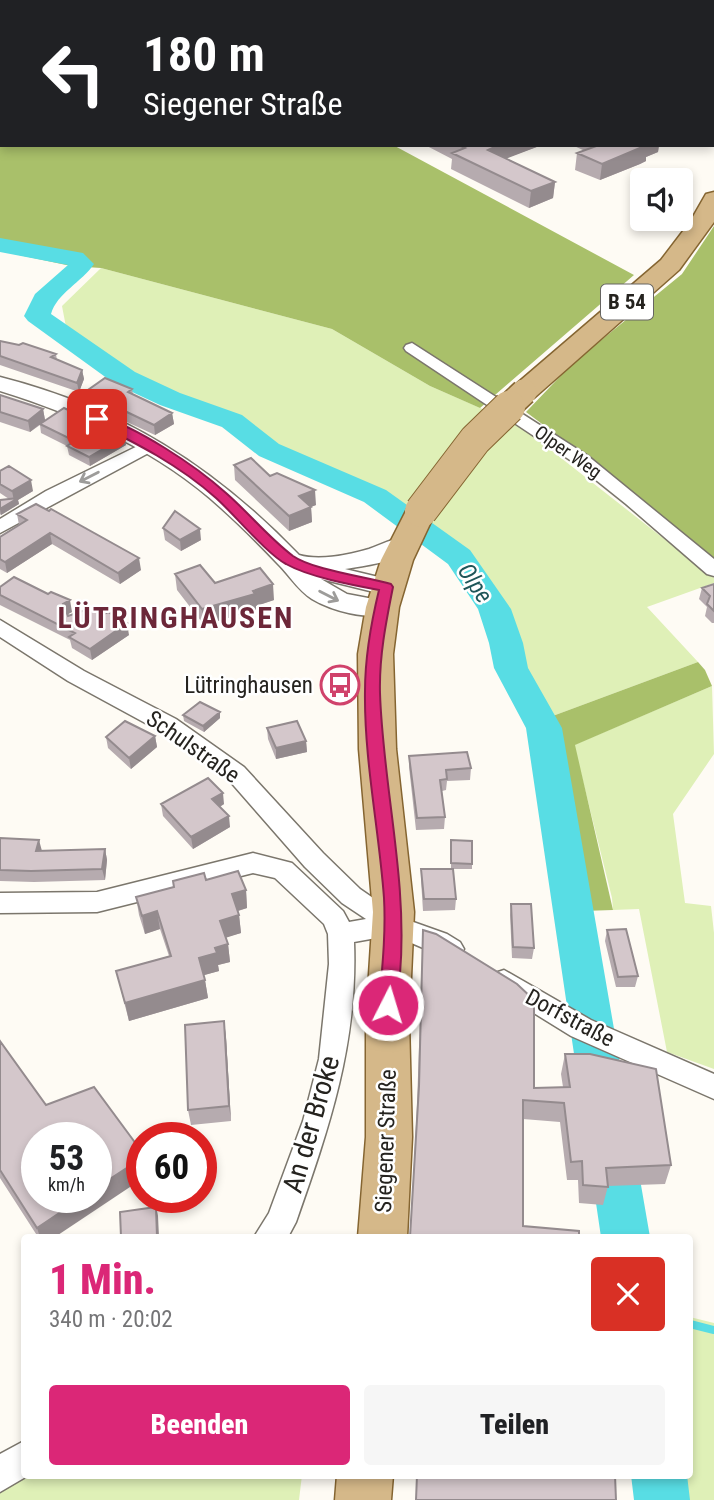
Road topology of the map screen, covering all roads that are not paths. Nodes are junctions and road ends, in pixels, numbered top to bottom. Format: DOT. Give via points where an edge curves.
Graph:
graph roads {
  1 [pos="714,199"];
  2 [pos="412,348"];
  3 [pos="0,384"];
  4 [pos="150,445"];
  5 [pos="0,527"];
  6 [pos="402,545"];
  7 [pos="299,564"];
  8 [pos="714,570"];
  9 [pos="383,597"];
  10 [pos="0,627"];
  11 [pos="0,903"];
  12 [pos="393,925"];
  13 [pos="341,934"];
  14 [pos="714,1087"];
  15 [pos="271,1234"];
  16 [pos="382,1234"];
  17 [pos="21,1460"];
  18 [pos="0,1475"];
  19 [pos="365,1479"];
  20 [pos="363,1500"];
  1 -- 6 [label="main road, B 54, bridge" via="670,265 475,440 446,475"];
  2 -- 8 [label="street, Olper Weg" via="584,462"];
  3 -- 4 [label="street" via="81,411"];
  4 -- 5 [label="street, one-way"];
  4 -- 7 [label="street" via="220,494"];
  6 -- 7 [label="street" via="345,563"];
  6 -- 9 [label="main road, B 54"];
  7 -- 9 [label="street" via="306,581 341,602"];
  9 -- 12 [label="main road, Siegener Straße / B 54" via="372,691"];
  10 -- 12 [label="street, Schulstraße" via="76,676 168,725 236,773 342,887"];
  11 -- 13 [label="street" via="97,902 253,863 283,870 334,918"];
  12 -- 13 [label="street"];
  12 -- 14 [label="street, Dorfstraße" via="438,941 582,1028"];
  12 -- 16 [label="main road, Siegener Straße / B 54"];
  13 -- 15 [label="street, An der Broke" via="333,1059 308,1146 281,1222"];
  17 -- 18 [label="street"];
  19 -- 20 [label="main road"];
}
